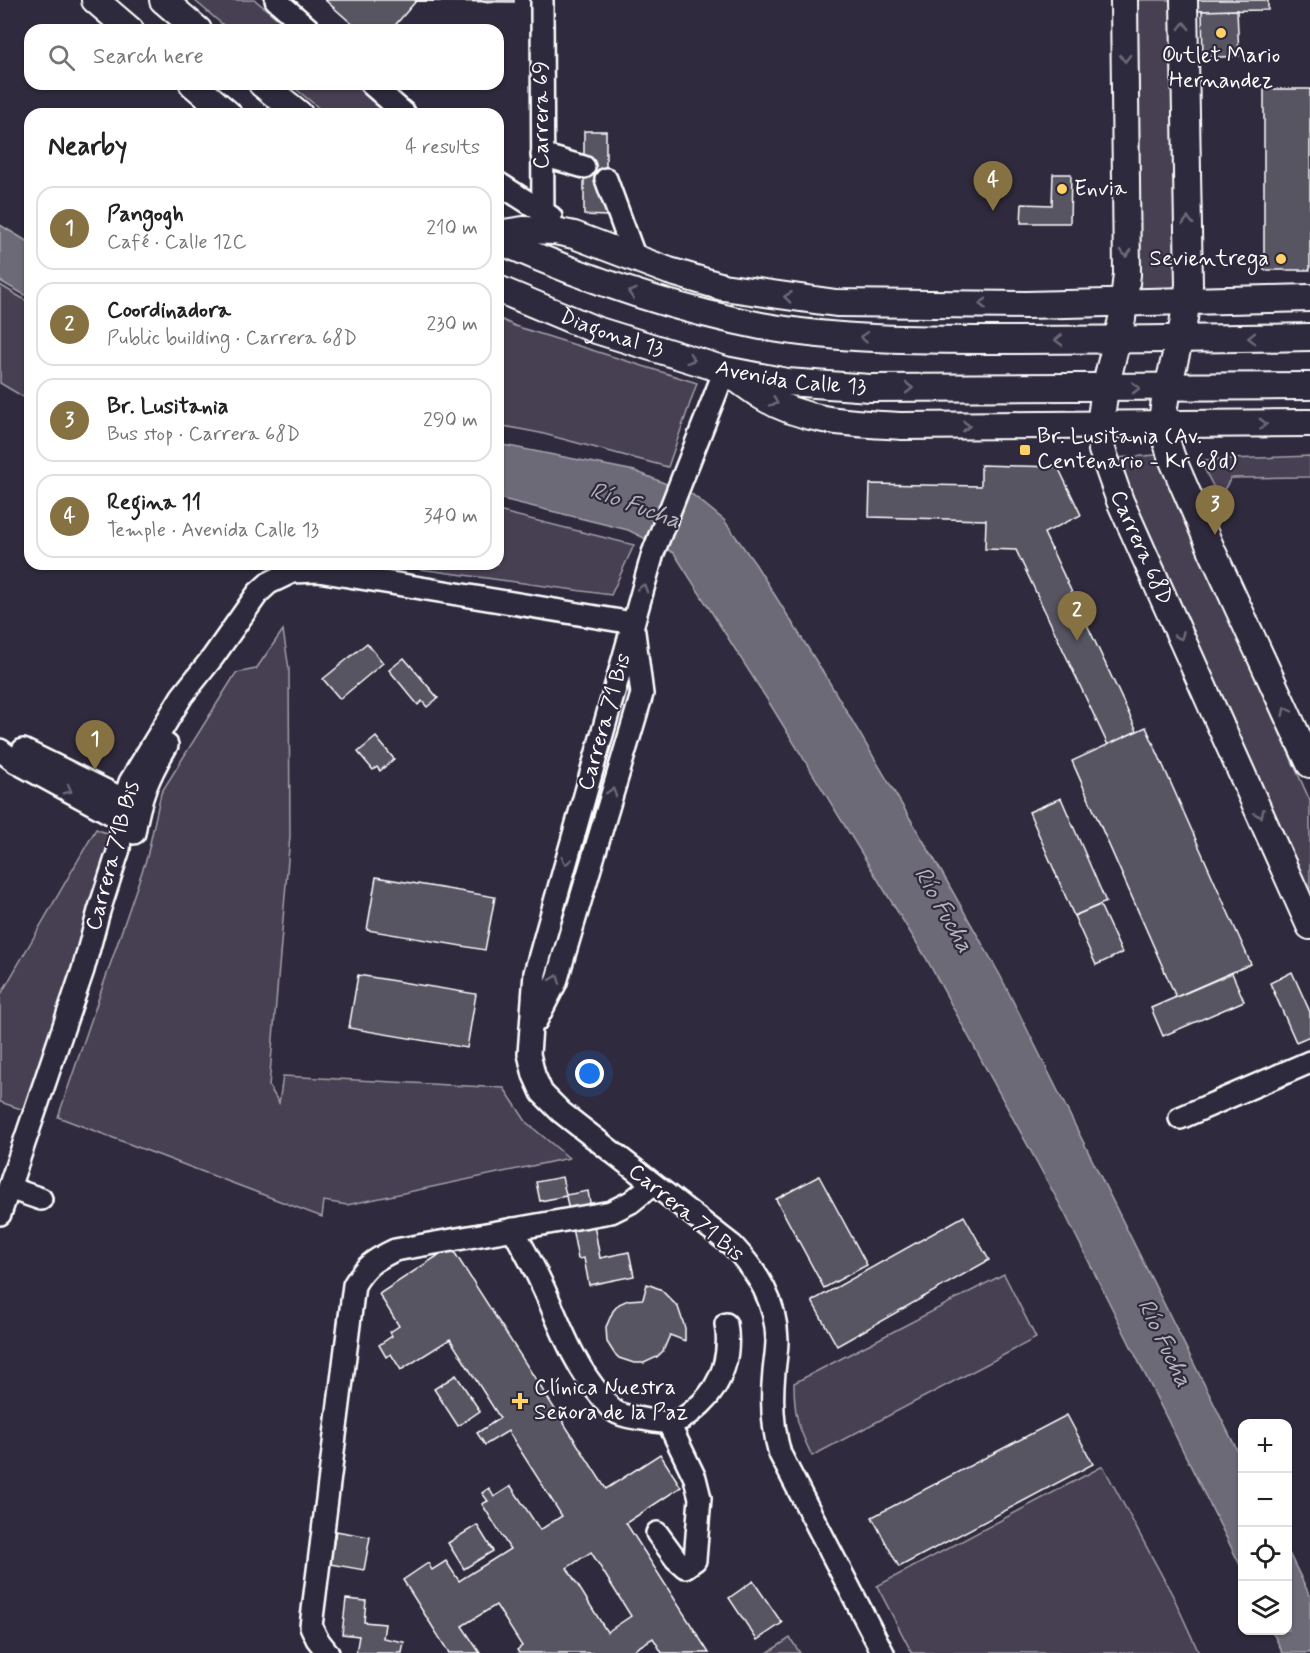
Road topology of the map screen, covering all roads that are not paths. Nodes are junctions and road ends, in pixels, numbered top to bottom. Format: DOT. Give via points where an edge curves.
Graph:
graph roads {
  1 [pos="95,0"];
  2 [pos="163,0"];
  3 [pos="276,0"];
  4 [pos="542,0"];
  5 [pos="1124,0"];
  6 [pos="1184,0"];
  7 [pos="123,24"];
  8 [pos="191,24"];
  9 [pos="303,24"];
  10 [pos="200,90"];
  11 [pos="269,90"];
  12 [pos="378,90"];
  13 [pos="221,108"];
  14 [pos="292,108"];
  15 [pos="398,108"];
  16 [pos="542,155"];
  17 [pos="584,167"];
  18 [pos="606,179"];
  19 [pos="504,188"];
  20 [pos="543,221"];
  21 [pos="504,232"];
  22 [pos="504,243"];
  23 [pos="635,258"];
  24 [pos="504,292"];
  25 [pos="754,293"];
  26 [pos="1310,298"];
  27 [pos="1188,301"];
  28 [pos="1125,302"];
  29 [pos="679,308"];
  30 [pos="1310,338"];
  31 [pos="1118,339"];
  32 [pos="1180,339"];
  33 [pos="725,370"];
  34 [pos="1310,386"];
  35 [pos="1167,387"];
  36 [pos="1105,388"];
  37 [pos="1310,423"];
  38 [pos="1100,425"];
  39 [pos="1163,425"];
  40 [pos="280,576"];
  41 [pos="633,623"];
  42 [pos="0,741"];
  43 [pos="0,750"];
  44 [pos="1310,764"];
  45 [pos="130,813"];
  46 [pos="1310,926"];
  47 [pos="531,1032"];
  48 [pos="1310,1062"];
  49 [pos="1180,1118"];
  50 [pos="652,1185"];
  51 [pos="9,1188"];
  52 [pos="41,1199"];
  53 [pos="0,1214"];
  54 [pos="513,1229"];
  55 [pos="726,1324"];
  56 [pos="669,1424"];
  57 [pos="657,1533"];
  58 [pos="328,1653"];
  59 [pos="883,1653"];
  1 -- 7 [label="main road"];
  2 -- 8 [label="main road"];
  3 -- 9 [label="street"];
  4 -- 16 [label="street, Carrera 69"];
  5 -- 28 [label="main road, Carrera 68D, one-way"];
  27 -- 6 [label="main road, one-way"];
  10 -- 13 [label="main road"];
  11 -- 14 [label="main road"];
  12 -- 15 [label="street"];
  16 -- 17 [label="street"];
  16 -- 20 [label="street, Carrera 69"];
  18 -- 23 [label="street"];
  19 -- 20 [label="street"];
  20 -- 21 [label="main road"];
  20 -- 23 [label="main road"];
  29 -- 22 [label="main road, one-way" via="561,269"];
  23 -- 25 [label="main road" via="701,281"];
  24 -- 33 [label="main road, Diagonal 13, one-way" via="596,330"];
  28 -- 25 [label="main road, one-way" via="836,303"];
  25 -- 29 [label="main road"];
  26 -- 27 [label="main road"];
  27 -- 28 [label="main road"];
  27 -- 32 [label="main road"];
  28 -- 31 [label="main road, Carrera 68D"];
  31 -- 29 [label="main road, one-way" via="938,340 818,334"];
  30 -- 32 [label="main road, one-way"];
  31 -- 32 [label="main road"];
  31 -- 36 [label="main road, Carrera 68D"];
  32 -- 35 [label="main road"];
  33 -- 36 [label="main road, Avenida Calle 13, one-way" via="820,386"];
  33 -- 38 [label="main road, Avenida Calle 13, one-way" via="782,406 846,423"];
  41 -- 33 [label="street, Carrera 71 Bis, one-way" via="652,553"];
  34 -- 35 [label="main road, Avenida Calle 13"];
  36 -- 35 [label="main road, Avenida Calle 13, one-way"];
  35 -- 39 [label="main road"];
  36 -- 38 [label="main road, Carrera 68D"];
  39 -- 37 [label="main road, Avenida Calle 13, one-way"];
  38 -- 39 [label="main road, Avenida Calle 13"];
  38 -- 46 [label="main road, Carrera 68D, one-way" via="1102,450 1120,501"];
  44 -- 39 [label="main road, one-way" via="1171,456"];
  40 -- 41 [label="street, Carrera 71 Bis" via="318,571"];
  40 -- 45 [label="street, Carrera 71B Bis" via="258,593 182,696 139,764"];
  41 -- 47 [label="street, Carrera 71 Bis, one-way" via="535,974"];
  47 -- 41 [label="street, Carrera 71 Bis, one-way" via="556,982 642,694"];
  42 -- 45 [label="street"];
  43 -- 45 [label="street, one-way" via="16,762"];
  45 -- 51 [label="street, Carrera 71B Bis" via="83,970"];
  47 -- 50 [label="street, Carrera 71 Bis" via="530,1054 542,1093"];
  48 -- 49 [label="street"];
  50 -- 54 [label="street" via="611,1212"];
  50 -- 59 [label="street, Carrera 71 Bis" via="733,1246 764,1285 773,1310 777,1340 771,1413 780,1454"];
  51 -- 52 [label="street"];
  51 -- 53 [label="street, Carrera 71B Bis"];
  54 -- 56 [label="street" via="589,1382 613,1410"];
  54 -- 58 [label="street" via="394,1250 364,1269 354,1285 310,1626"];
  55 -- 56 [label="street" via="728,1355 711,1395"];
  56 -- 57 [label="street" via="700,1498 695,1560 685,1567"];
}
